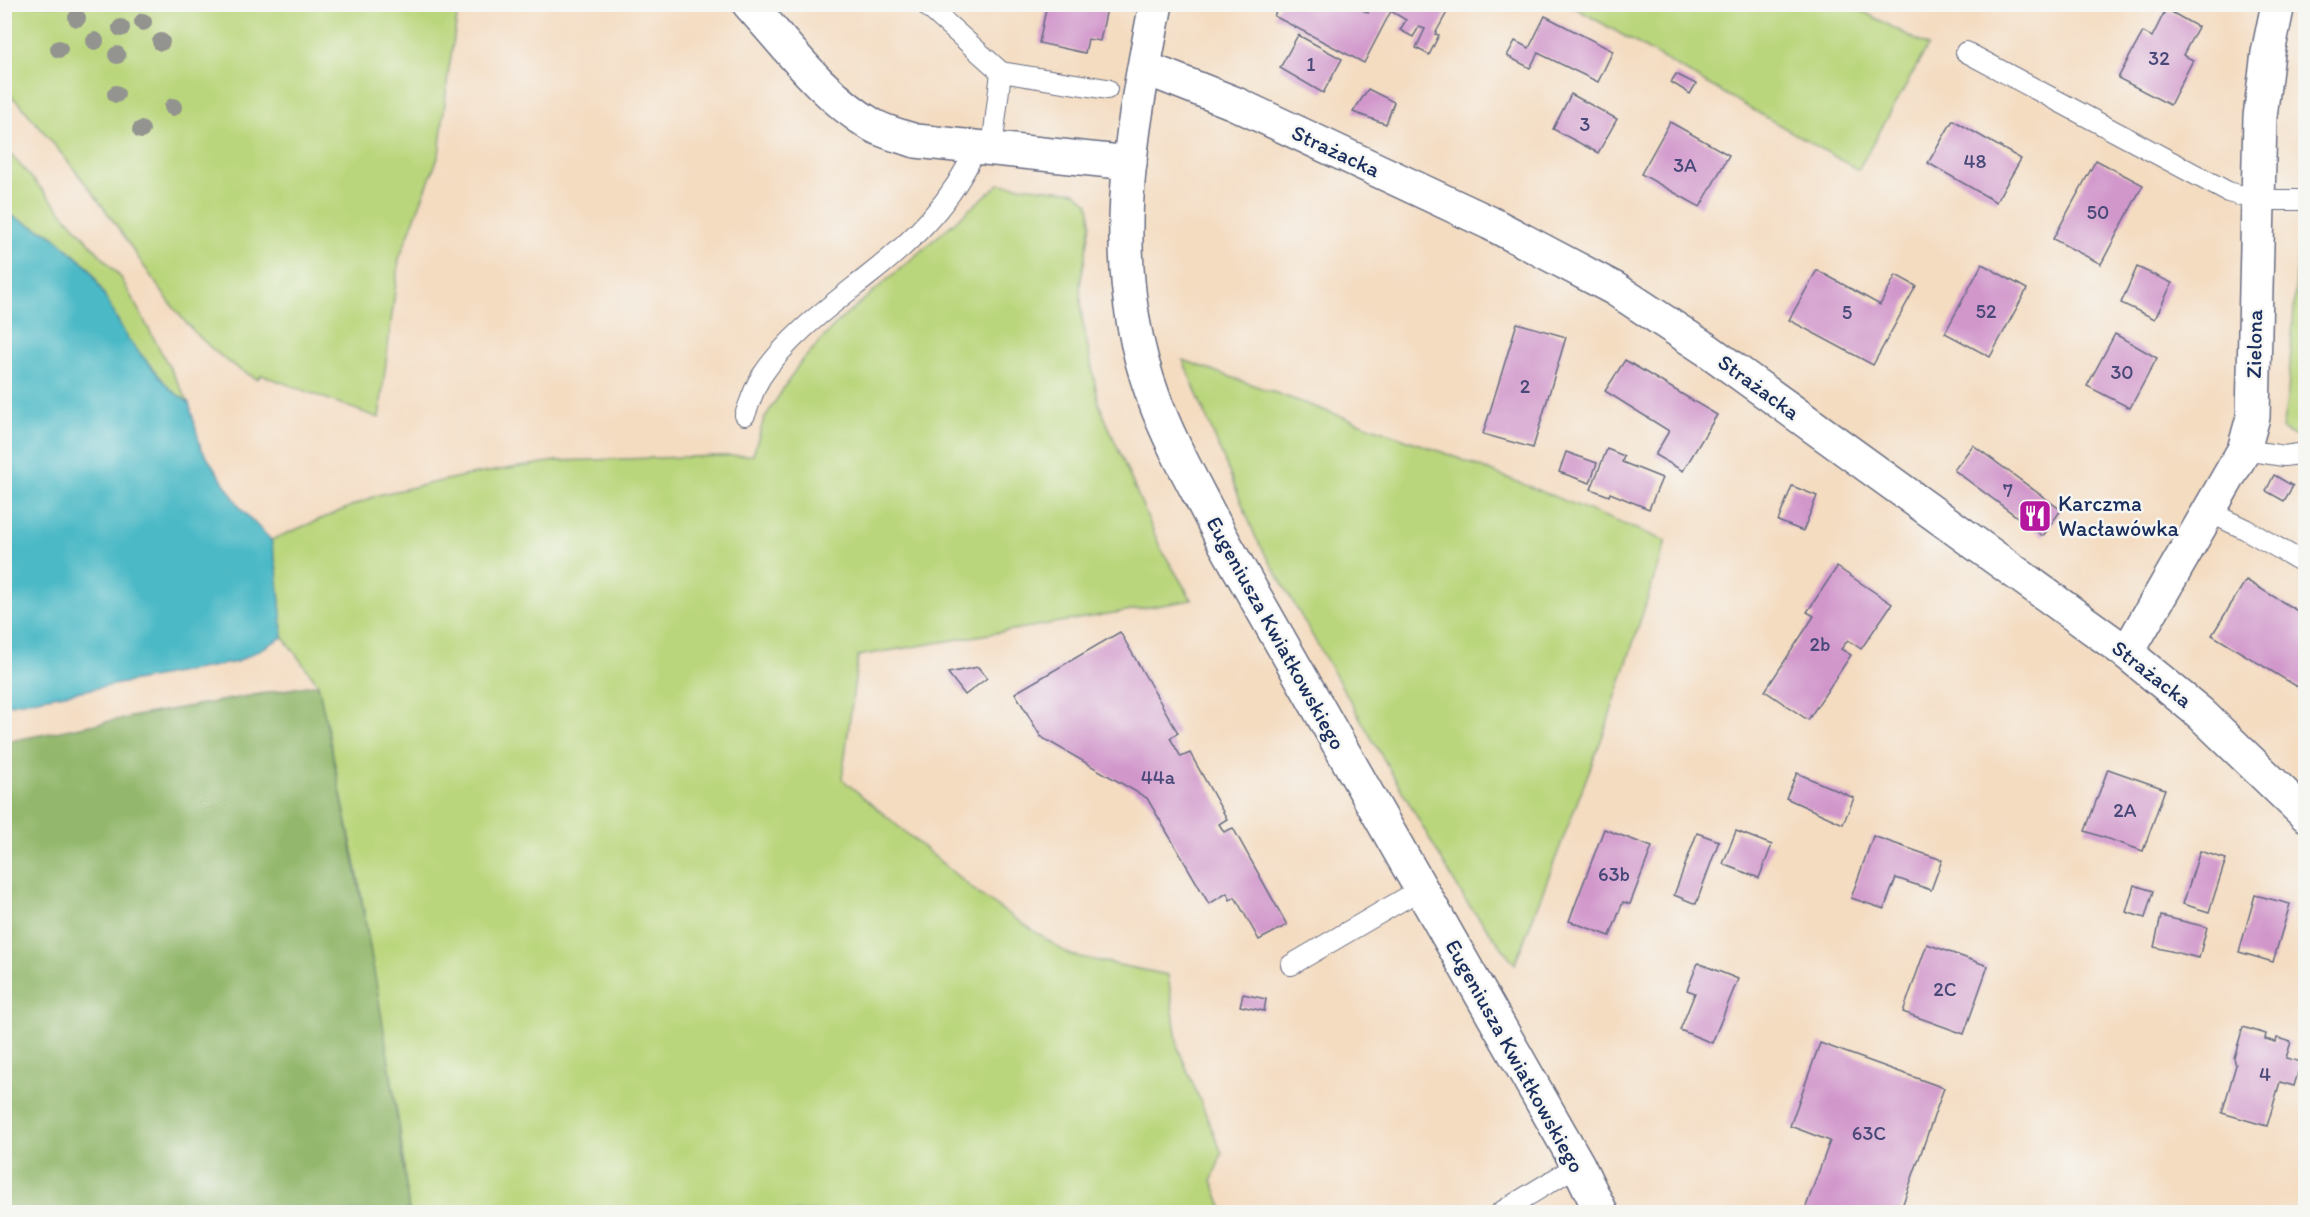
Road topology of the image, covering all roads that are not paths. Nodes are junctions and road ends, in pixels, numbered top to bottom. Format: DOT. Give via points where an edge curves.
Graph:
graph roads {
  1 [pos="749,4"];
  2 [pos="925,4"];
  3 [pos="1156,4"];
  4 [pos="2278,4"];
  5 [pos="1966,52"];
  6 [pos="1145,68"];
  7 [pos="1001,72"];
  8 [pos="1107,89"];
  9 [pos="984,148"];
  10 [pos="1130,163"];
  11 [pos="2257,200"];
  12 [pos="2306,200"];
  13 [pos="745,415"];
  14 [pos="2244,450"];
  15 [pos="2306,453"];
  16 [pos="2209,512"];
  17 [pos="2306,564"];
  18 [pos="2127,653"];
  19 [pos="2306,815"];
  20 [pos="1421,889"];
  21 [pos="1291,965"];
  22 [pos="1578,1166"];
  23 [pos="1501,1212"];
  24 [pos="1601,1212"];
  1 -- 9 [label="street" via="836,100 874,126 916,141"];
  2 -- 7 [label="lane"];
  3 -- 6 [label="street, Eugeniusza Kwiatkowskiego"];
  4 -- 11 [label="street, Zielona" via="2259,117"];
  5 -- 11 [label="lane" via="2228,192"];
  6 -- 10 [label="street, Eugeniusza Kwiatkowskiego"];
  6 -- 18 [label="street, Strażacka" via="1234,103 1469,213 1615,289 1709,351"];
  7 -- 8 [label="lane"];
  7 -- 9 [label="lane"];
  9 -- 10 [label="street"];
  9 -- 13 [label="lane" via="930,221 784,349 761,377"];
  10 -- 20 [label="street, Eugeniusza Kwiatkowskiego" via="1125,268 1152,394 1220,535"];
  11 -- 12 [label="lane"];
  11 -- 14 [label="street, Zielona" via="2253,417"];
  14 -- 15 [label="lane" via="2284,456"];
  14 -- 16 [label="street, Zielona"];
  16 -- 17 [label="lane"];
  16 -- 18 [label="street, Zielona"];
  18 -- 19 [label="street, Strażacka" via="2200,713"];
  20 -- 21 [label="lane"];
  20 -- 22 [label="street, Eugeniusza Kwiatkowskiego"];
  22 -- 23 [label="lane"];
  22 -- 24 [label="street, Eugeniusza Kwiatkowskiego"];
}
